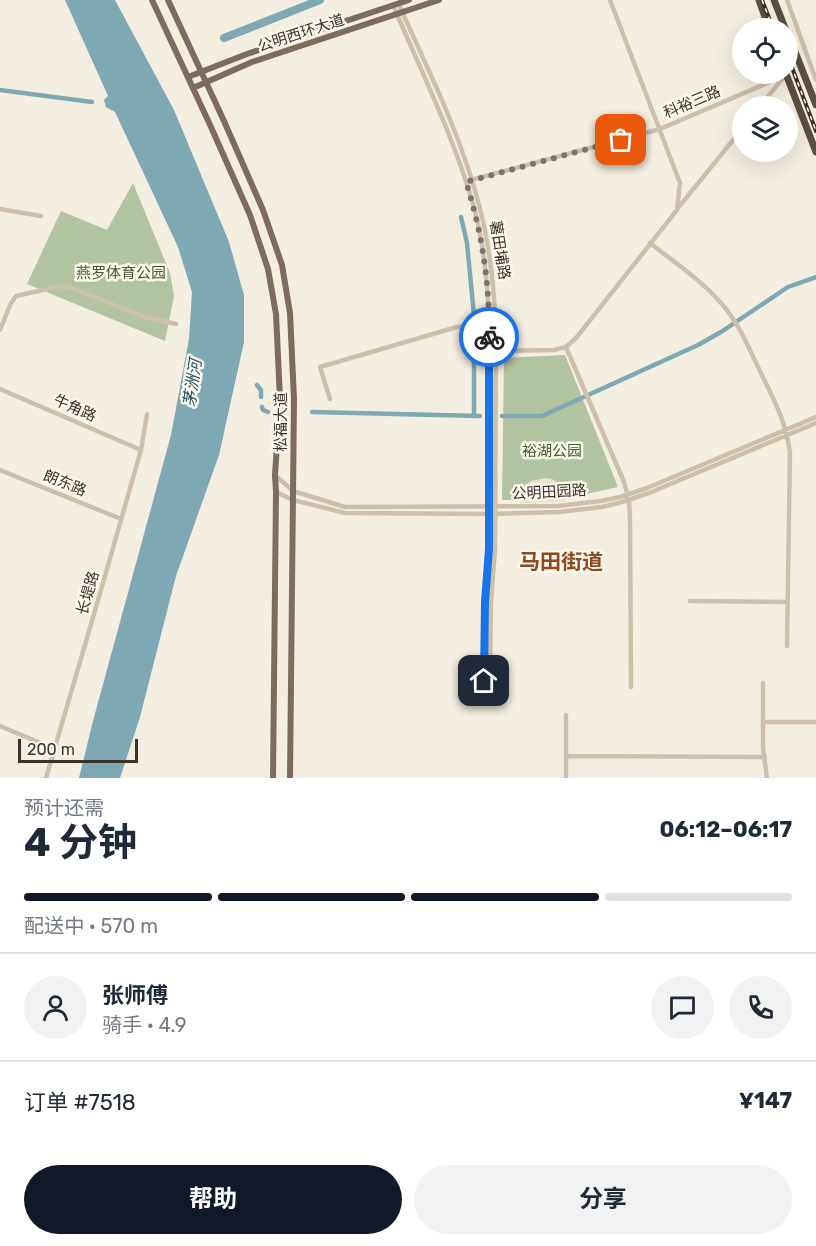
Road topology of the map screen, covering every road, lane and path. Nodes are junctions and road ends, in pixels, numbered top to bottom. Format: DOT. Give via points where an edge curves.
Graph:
graph roads {
  1 [pos="152,0"];
  2 [pos="168,0"];
  3 [pos="409,0"];
  4 [pos="439,0"];
  5 [pos="610,0"];
  6 [pos="759,0"];
  7 [pos="774,0"];
  8 [pos="787,0"];
  9 [pos="395,4"];
  10 [pos="399,13"];
  11 [pos="765,18"];
  12 [pos="781,18"];
  13 [pos="798,59"];
  14 [pos="201,72"];
  15 [pos="188,77"];
  16 [pos="816,80"];
  17 [pos="206,82"];
  18 [pos="763,84"];
  19 [pos="778,84"];
  20 [pos="790,84"];
  21 [pos="193,88"];
  22 [pos="768,96"];
  23 [pos="816,105"];
  24 [pos="659,129"];
  25 [pos="732,141"];
  26 [pos="816,152"];
  27 [pos="472,180"];
  28 [pos="466,182"];
  29 [pos="0,209"];
  30 [pos="677,210"];
  31 [pos="41,216"];
  32 [pos="650,243"];
  33 [pos="177,324"];
  34 [pos="492,326"];
  35 [pos="0,330"];
  36 [pos="566,347"];
  37 [pos="489,351"];
  38 [pos="495,351"];
  39 [pos="0,388"];
  40 [pos="330,399"];
  41 [pos="147,414"];
  42 [pos="816,417"];
  43 [pos="816,423"];
  44 [pos="786,429"];
  45 [pos="788,435"];
  46 [pos="141,450"];
  47 [pos="0,470"];
  48 [pos="275,475"];
  49 [pos="293,491"];
  50 [pos="276,492"];
  51 [pos="628,497"];
  52 [pos="292,500"];
  53 [pos="491,507"];
  54 [pos="491,514"];
  55 [pos="121,519"];
  56 [pos="690,601"];
  57 [pos="787,602"];
  58 [pos="787,646"];
  59 [pos="763,683"];
  60 [pos="631,687"];
  61 [pos="566,714"];
  62 [pos="763,722"];
  63 [pos="816,722"];
  64 [pos="0,726"];
  65 [pos="55,749"];
  66 [pos="566,756"];
  67 [pos="765,757"];
  68 [pos="46,778"];
  69 [pos="273,778"];
  70 [pos="290,778"];
  71 [pos="566,778"];
  72 [pos="767,778"];
  1 -- 15 [label="main road, 松福大道"];
  2 -- 14 [label="main road, 松福大道"];
  3 -- 9 [label="main road, 公明西环大道"];
  4 -- 10 [label="main road, 公明西环大道"];
  5 -- 24 [label="street"];
  6 -- 11 [label="highway"];
  7 -- 12 [label="highway"];
  8 -- 16 [label="street"];
  9 -- 10 [label="street, 薯田埔路"];
  9 -- 14 [label="main road, 公明西环大道"];
  10 -- 17 [label="main road, 公明西环大道" via="252,62"];
  10 -- 27 [label="street, 薯田埔路" via="460,145"];
  10 -- 28 [label="street, 薯田埔路"];
  13 -- 23 [label="highway"];
  14 -- 15 [label="main road, 公明西环大道"];
  14 -- 17 [label="main road, 松福大道"];
  15 -- 21 [label="main road, 松福大道"];
  17 -- 21 [label="main road, 公明西环大道"];
  17 -- 49 [label="main road, 松福大道" via="263,210 282,265 290,313"];
  18 -- 24 [label="street, 科裕三路"];
  19 -- 22 [label="street"];
  20 -- 26 [label="highway"];
  21 -- 48 [label="main road, 松福大道" via="250,214 268,269 276,314 280,399"];
  24 -- 27 [label="street, 科裕三路"];
  24 -- 30 [label="street" via="680,183"];
  25 -- 30 [label="street"];
  27 -- 28 [label="street, 科裕三路"];
  27 -- 34 [label="street, 薯田埔路" via="489,252 494,297"];
  28 -- 34 [label="street, 薯田埔路" via="483,253"];
  29 -- 31 [label="street"];
  30 -- 32 [label="street"];
  32 -- 36 [label="street"];
  32 -- 44 [label="street" via="704,285 730,313"];
  33 -- 35 [label="street" via="61,286 16,296"];
  34 -- 37 [label="street, 薯田埔路"];
  34 -- 38 [label="street, 薯田埔路"];
  34 -- 40 [label="street" via="457,327 320,367"];
  36 -- 38 [label="street"];
  36 -- 51 [label="street"];
  37 -- 38 [label="street"];
  37 -- 53 [label="street, 薯田埔路"];
  38 -- 53 [label="street, 薯田埔路"];
  39 -- 46 [label="street, 牛角路"];
  41 -- 46 [label="street, 长堤路"];
  42 -- 44 [label="street, 公明田园路"];
  43 -- 45 [label="street, 公明田园路"];
  44 -- 45 [label="street"];
  44 -- 51 [label="street, 公明田园路"];
  45 -- 51 [label="street, 公明田园路" via="649,493"];
  45 -- 57 [label="street"];
  46 -- 55 [label="street, 长堤路"];
  47 -- 55 [label="street, 朗东路"];
  48 -- 49 [label="street, 公明田园路"];
  48 -- 50 [label="main road, 松福大道"];
  49 -- 52 [label="main road, 松福大道"];
  49 -- 53 [label="street, 公明田园路" via="345,507"];
  50 -- 52 [label="street, 公明田园路"];
  50 -- 69 [label="main road, 松福大道"];
  51 -- 53 [label="street, 公明田园路" via="579,504"];
  51 -- 54 [label="street, 公明田园路" via="580,510"];
  51 -- 60 [label="street"];
  52 -- 54 [label="street, 公明田园路" via="345,513"];
  52 -- 70 [label="main road, 松福大道"];
  53 -- 54 [label="street, 薯田埔路"];
  54 -- 54 [label="street, 薯田埔路" via="485,602 484,681 490,681 495,549"];
  55 -- 65 [label="street, 长堤路"];
  56 -- 57 [label="street"];
  57 -- 58 [label="street"];
  59 -- 62 [label="street"];
  61 -- 66 [label="street"];
  62 -- 63 [label="street"];
  62 -- 67 [label="street"];
  64 -- 65 [label="street"];
  65 -- 68 [label="street, 长堤路"];
  66 -- 67 [label="street"];
  66 -- 71 [label="street"];
  67 -- 72 [label="street"];
}
